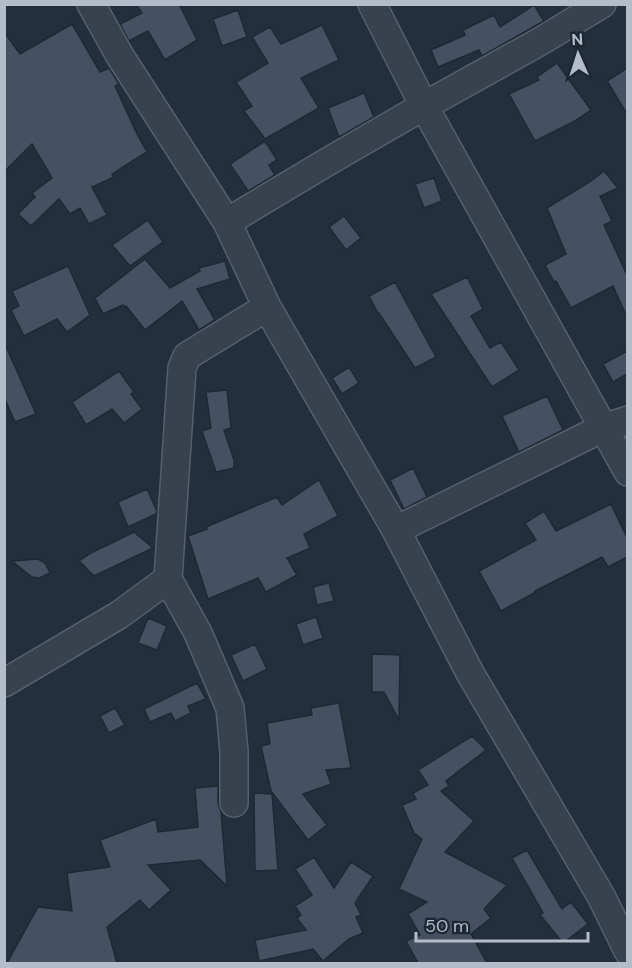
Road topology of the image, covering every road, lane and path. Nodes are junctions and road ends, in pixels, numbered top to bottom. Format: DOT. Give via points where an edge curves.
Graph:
graph roads {
  1 [pos="91,4"];
  2 [pos="372,4"];
  3 [pos="602,4"];
  4 [pos="424,106"];
  5 [pos="227,222"];
  6 [pos="267,307"];
  7 [pos="615,424"];
  8 [pos="627,472"];
  9 [pos="396,530"];
  10 [pos="168,579"];
  11 [pos="4,683"];
  12 [pos="234,803"];
  13 [pos="627,951"];
  1 -- 5 [label="street"];
  2 -- 4 [label="street"];
  3 -- 4 [label="street"];
  4 -- 5 [label="street"];
  4 -- 7 [label="street"];
  5 -- 6 [label="street"];
  6 -- 9 [label="street"];
  6 -- 10 [label="street" via="187,357 182,368"];
  7 -- 8 [label="street"];
  7 -- 9 [label="street"];
  9 -- 13 [label="street" via="470,673 601,896"];
  10 -- 11 [label="street" via="119,615"];
  10 -- 12 [label="street" via="198,633 230,708"];
}
